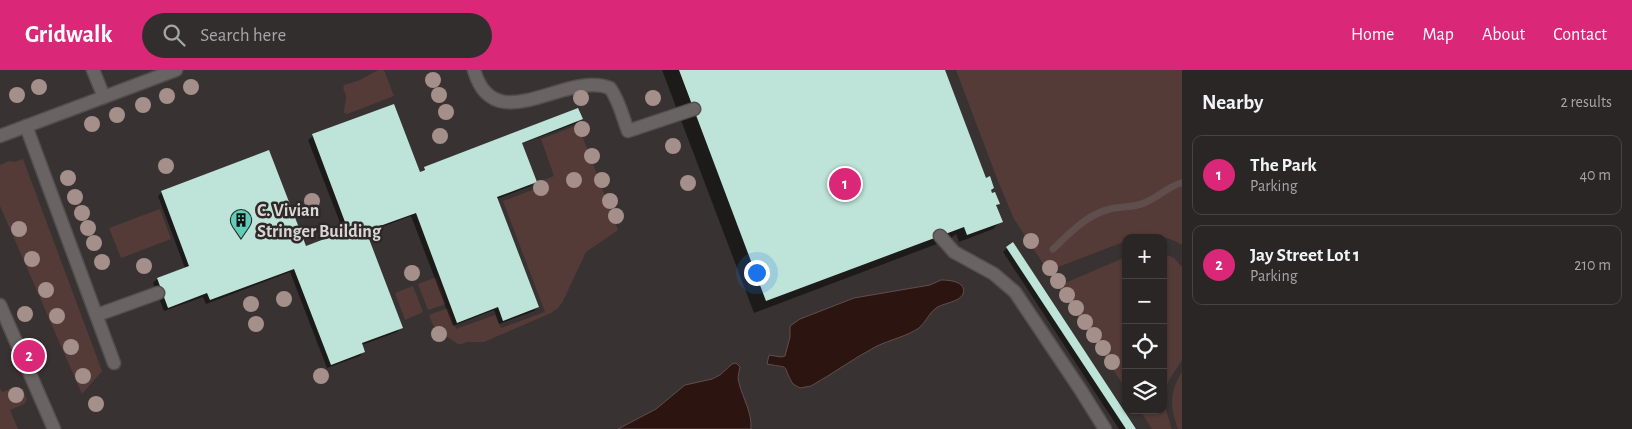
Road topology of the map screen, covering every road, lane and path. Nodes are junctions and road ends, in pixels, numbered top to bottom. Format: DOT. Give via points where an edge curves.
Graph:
graph roads {
  1 [pos="93,70"];
  2 [pos="176,70"];
  3 [pos="474,70"];
  4 [pos="588,73"];
  5 [pos="530,87"];
  6 [pos="104,97"];
  7 [pos="694,109"];
  8 [pos="26,126"];
  9 [pos="0,136"];
  10 [pos="940,236"];
  11 [pos="158,293"];
  12 [pos="0,305"];
  13 [pos="97,315"];
  14 [pos="114,363"];
  15 [pos="54,429"];
  16 [pos="1105,429"];
  1 -- 6 [label="street"];
  2 -- 6 [label="street"];
  3 -- 5 [label="street" via="477,82 493,96 506,96"];
  4 -- 7 [label="street" via="611,90 628,131"];
  6 -- 8 [label="street"];
  8 -- 9 [label="street"];
  8 -- 13 [label="street"];
  10 -- 16 [label="street" via="954,252 994,274 1016,292"];
  11 -- 13 [label="street"];
  12 -- 15 [label="street"];
  13 -- 14 [label="street"];
}
